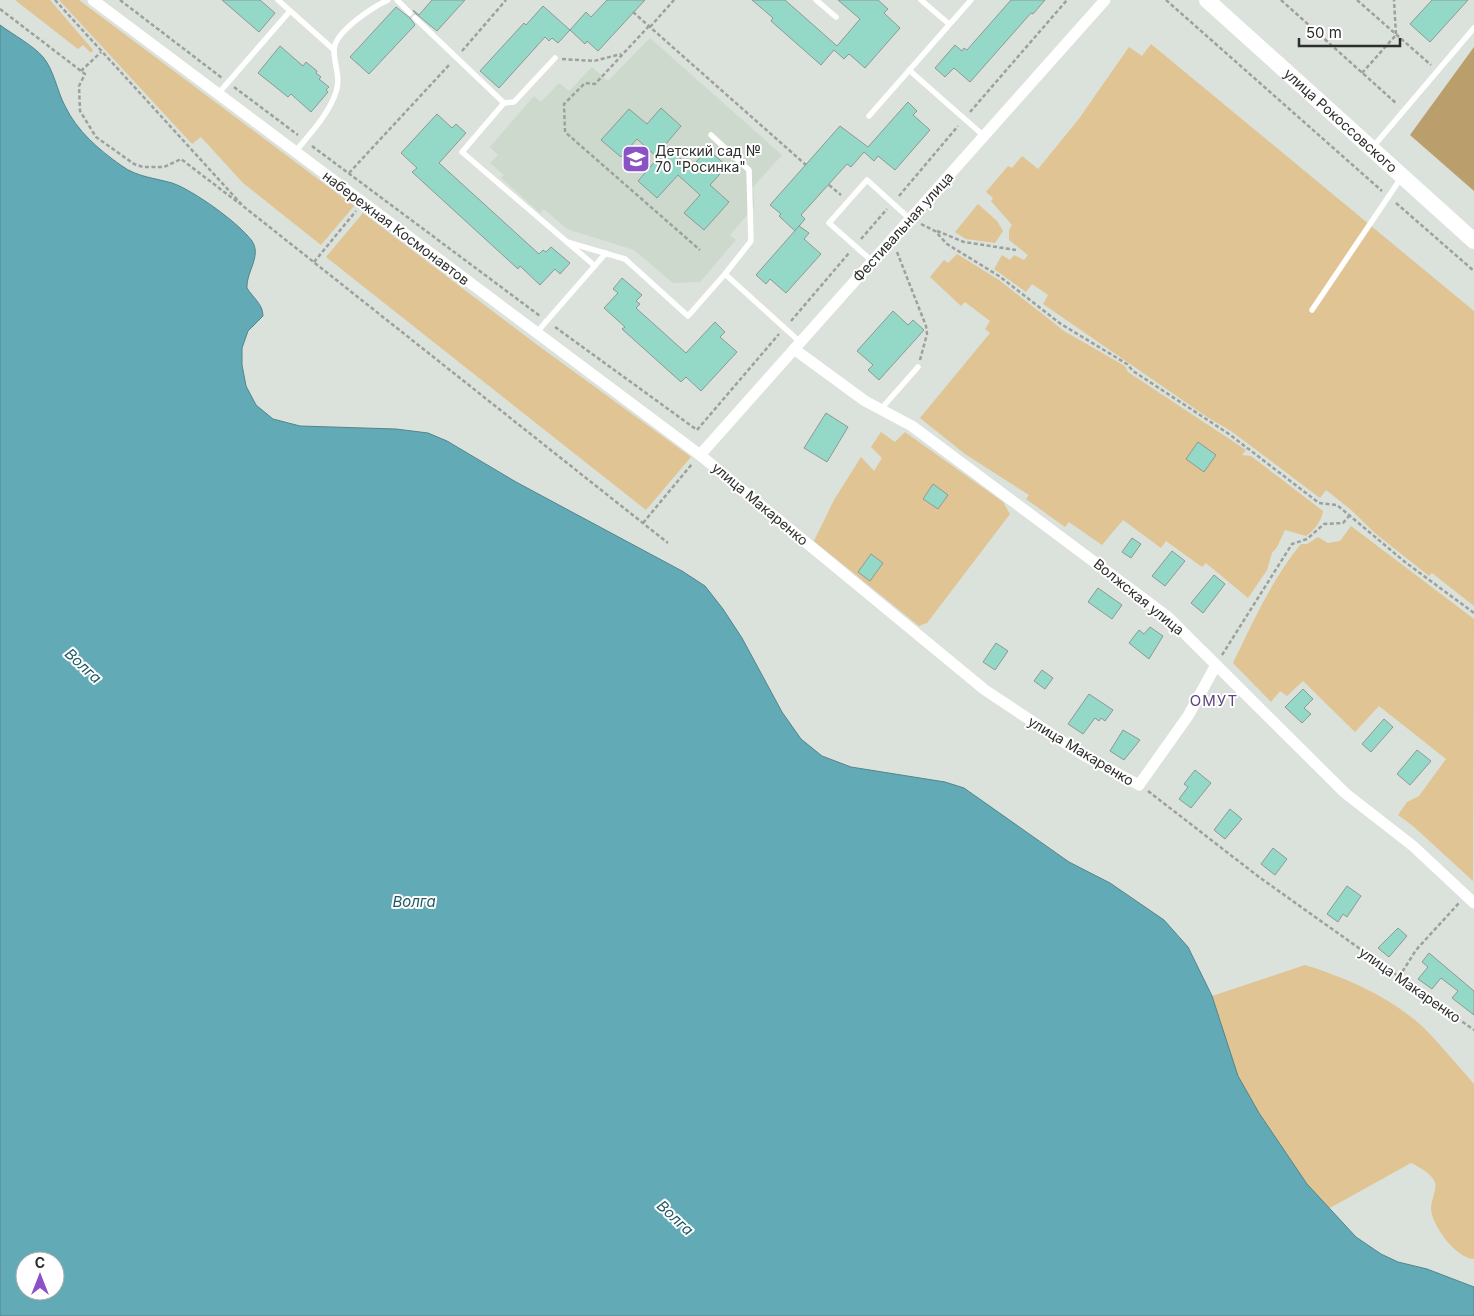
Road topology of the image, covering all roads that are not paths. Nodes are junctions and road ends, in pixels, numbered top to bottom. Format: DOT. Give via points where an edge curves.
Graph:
graph roads {
  1 [pos="93,0"];
  2 [pos="278,0"];
  3 [pos="388,0"];
  4 [pos="397,0"];
  5 [pos="817,0"];
  6 [pos="921,0"];
  7 [pos="971,0"];
  8 [pos="1105,0"];
  9 [pos="1207,0"];
  10 [pos="290,10"];
  11 [pos="410,13"];
  12 [pos="836,17"];
  13 [pos="415,18"];
  14 [pos="949,24"];
  15 [pos="1474,28"];
  16 [pos="333,48"];
  17 [pos="555,58"];
  18 [pos="909,70"];
  19 [pos="217,94"];
  20 [pos="504,103"];
  21 [pos="869,116"];
  22 [pos="711,135"];
  23 [pos="984,136"];
  24 [pos="1372,148"];
  25 [pos="295,152"];
  26 [pos="1403,177"];
  27 [pos="910,218"];
  28 [pos="1474,241"];
  29 [pos="567,242"];
  30 [pos="606,253"];
  31 [pos="872,261"];
  32 [pos="595,266"];
  33 [pos="725,274"];
  34 [pos="1312,310"];
  35 [pos="537,332"];
  36 [pos="797,346"];
  37 [pos="918,367"];
  38 [pos="881,409"];
  39 [pos="700,454"];
  40 [pos="1216,665"];
  41 [pos="1470,899"];
  1 -- 19 [label="street, набережная Космонавтов"];
  2 -- 10 [label="lane"];
  3 -- 16 [label="lane" via="369,8"];
  4 -- 11 [label="lane"];
  5 -- 12 [label="lane"];
  6 -- 14 [label="lane"];
  7 -- 14 [label="lane"];
  8 -- 23 [label="street, Фестивальная улица"];
  9 -- 24 [label="street, улица Рокоссовского"];
  10 -- 16 [label="lane"];
  10 -- 19 [label="lane"];
  13 -- 20 [label="lane"];
  14 -- 18 [label="lane"];
  15 -- 24 [label="lane"];
  16 -- 25 [label="lane" via="338,75 337,92"];
  17 -- 20 [label="lane" via="514,102"];
  18 -- 21 [label="lane"];
  18 -- 23 [label="lane"];
  19 -- 25 [label="street, набережная Космонавтов"];
  20 -- 29 [label="lane" via="462,152"];
  22 -- 33 [label="lane" via="748,170 751,241"];
  23 -- 27 [label="street, Фестивальная улица"];
  24 -- 26 [label="street, улица Рокоссовского"];
  25 -- 35 [label="street, набережная Космонавтов"];
  26 -- 28 [label="street, улица Рокоссовского"];
  26 -- 34 [label="lane"];
  27 -- 31 [label="street, Фестивальная улица"];
  27 -- 31 [label="lane" via="867,180 829,223"];
  29 -- 30 [label="lane"];
  29 -- 32 [label="lane"];
  30 -- 32 [label="lane"];
  30 -- 33 [label="lane" via="625,259 688,316"];
  31 -- 36 [label="street, Фестивальная улица"];
  32 -- 35 [label="lane"];
  33 -- 36 [label="lane" via="784,329"];
  35 -- 39 [label="street, набережная Космонавтов"];
  36 -- 38 [label="street, Волжская улица" via="865,401"];
  36 -- 39 [label="street, Фестивальная улица"];
  37 -- 38 [label="lane"];
  38 -- 40 [label="street, Волжская улица" via="912,426 1130,587 1168,617"];
  39 -- 40 [label="street, улица Макаренко" via="985,690 1083,755 1138,785 1188,716"];
  40 -- 41 [label="street, Волжская улица" via="1345,793 1413,846"];
}
